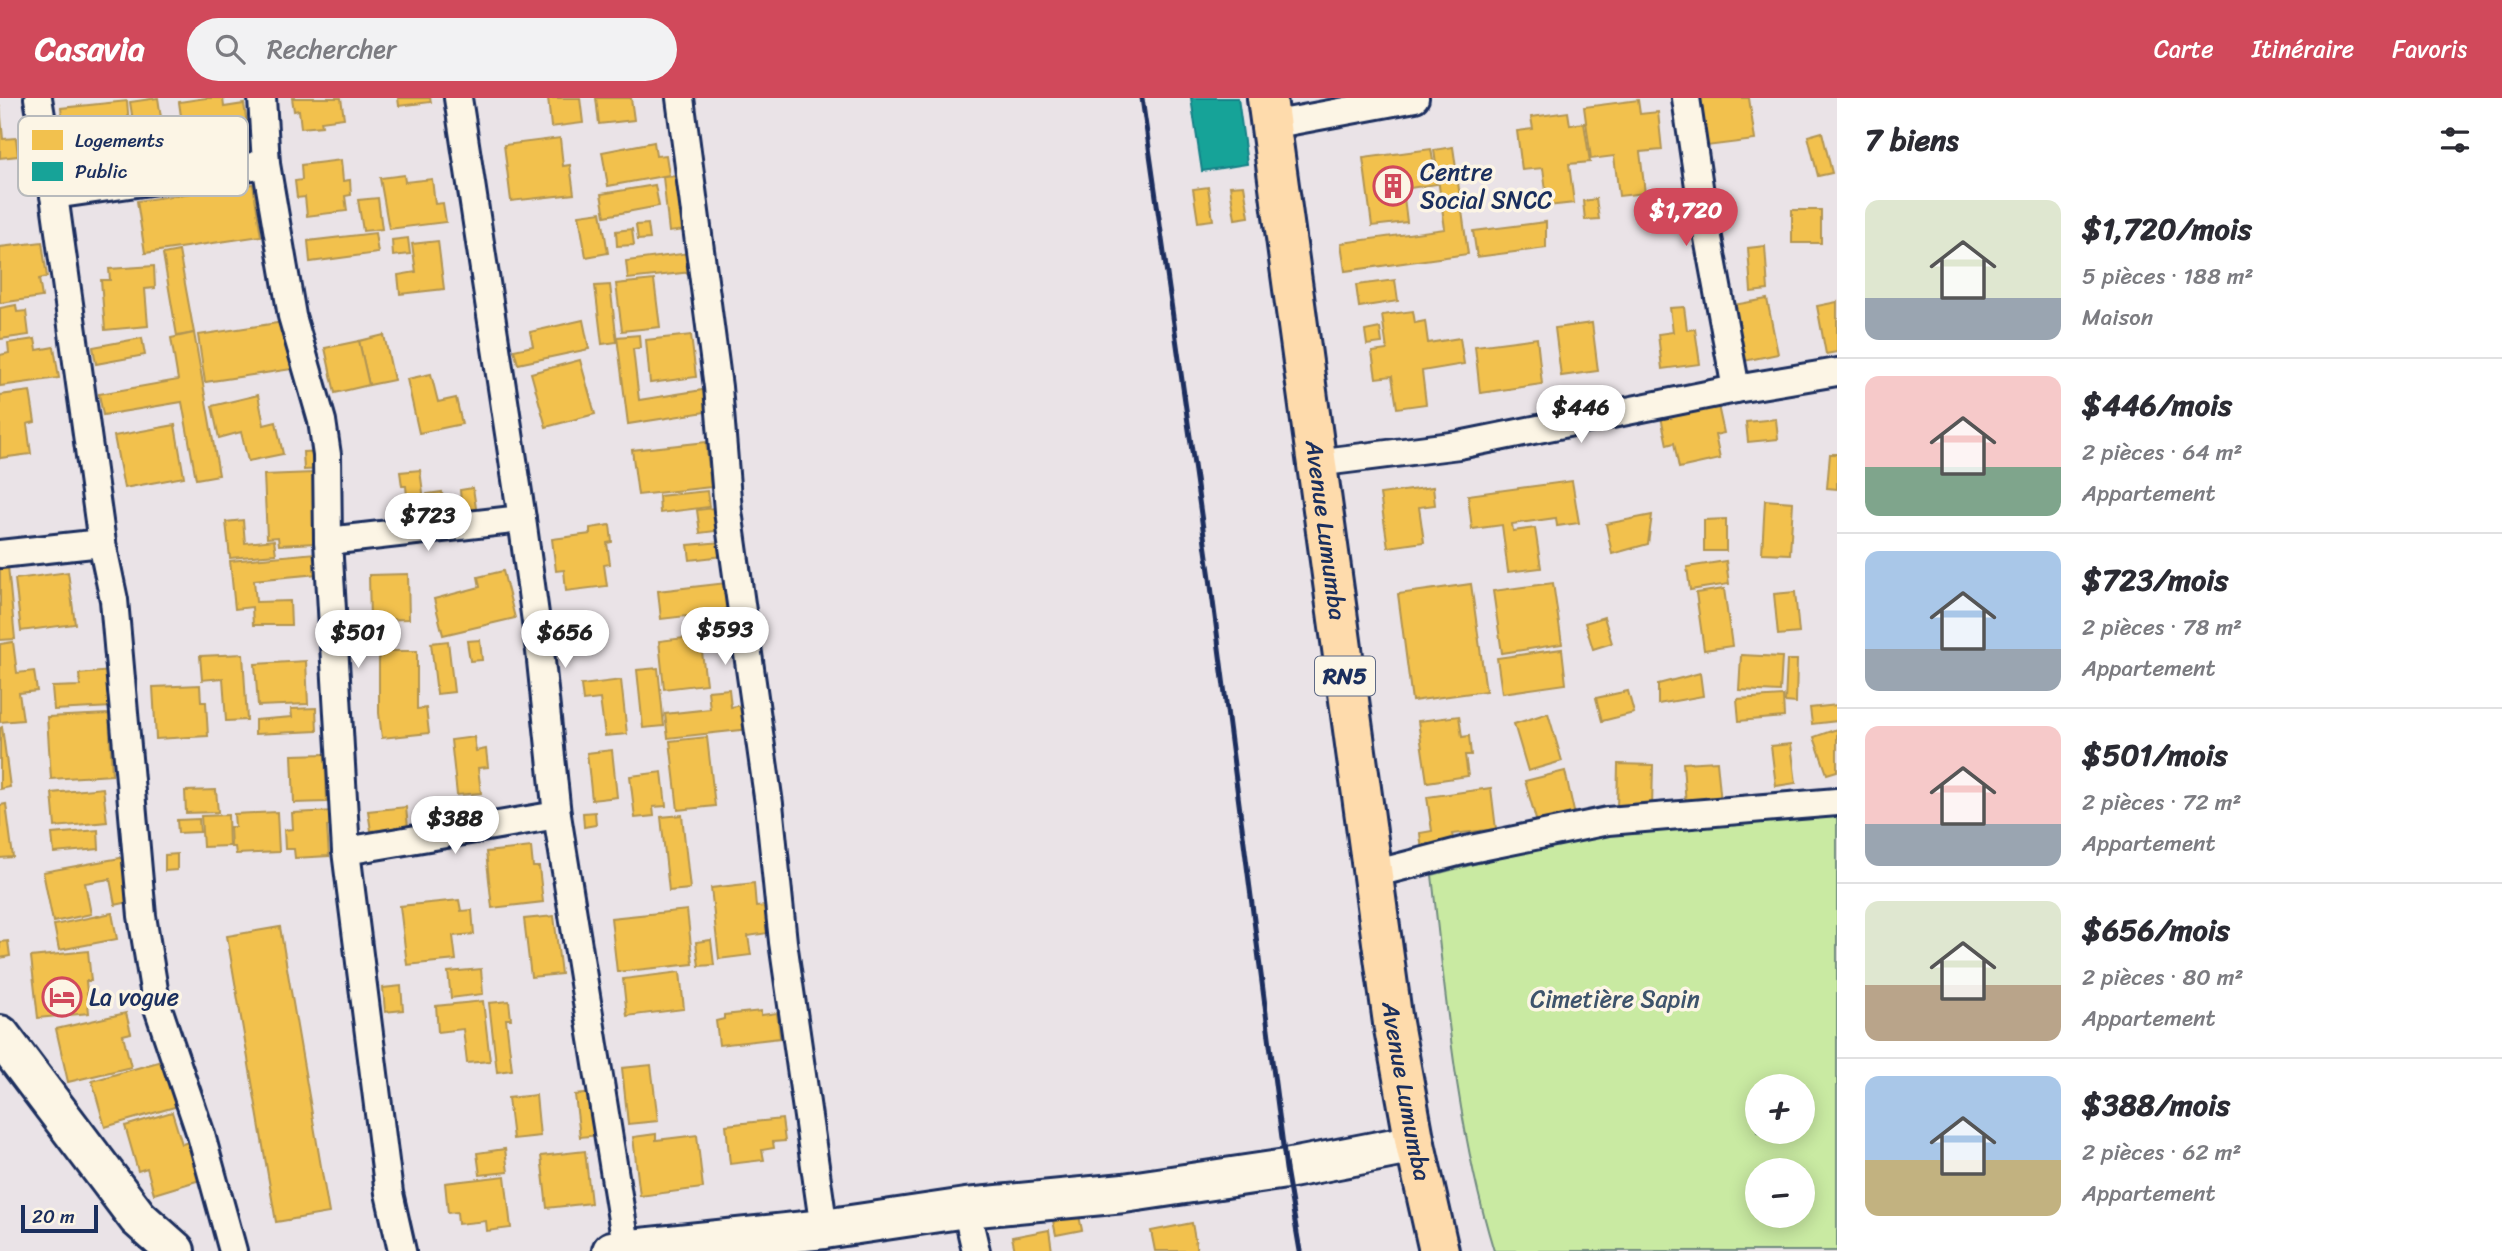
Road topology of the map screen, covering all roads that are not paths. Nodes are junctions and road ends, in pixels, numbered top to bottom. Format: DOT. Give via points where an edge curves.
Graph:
graph roads {
  1 [pos="38,98"];
  2 [pos="262,98"];
  3 [pos="458,98"];
  4 [pos="680,98"];
  5 [pos="1415,98"];
  6 [pos="1686,98"];
  7 [pos="1269,112"];
  8 [pos="41,116"];
  9 [pos="266,164"];
  10 [pos="248,167"];
  11 [pos="54,196"];
  12 [pos="1837,372"];
  13 [pos="1736,389"];
  14 [pos="1316,463"];
  15 [pos="522,519"];
  16 [pos="328,541"];
  17 [pos="102,543"];
  18 [pos="0,554"];
  19 [pos="1837,802"];
  20 [pos="557,815"];
  21 [pos="346,851"];
  22 [pos="1373,874"];
  23 [pos="0,1035"];
  24 [pos="1415,1144"];
  25 [pos="965,1208"];
  26 [pos="824,1229"];
  27 [pos="781,1243"];
  28 [pos="622,1250"];
  29 [pos="175,1251"];
  30 [pos="233,1251"];
  31 [pos="402,1251"];
  32 [pos="976,1251"];
  33 [pos="1439,1251"];
  1 -- 8 [label="street"];
  2 -- 9 [label="street"];
  3 -- 15 [label="street"];
  4 -- 26 [label="street" via="718,387 728,511"];
  5 -- 7 [label="street"];
  6 -- 13 [label="street"];
  7 -- 14 [label="highway, Avenue Lumumba / RN5"];
  9 -- 10 [label="street"];
  9 -- 16 [label="street" via="292,316 323,421"];
  11 -- 17 [label="street"];
  12 -- 13 [label="street"];
  13 -- 14 [label="street" via="1459,445"];
  14 -- 22 [label="highway, Avenue Lumumba / RN5"];
  15 -- 16 [label="street"];
  15 -- 20 [label="street"];
  16 -- 21 [label="street"];
  17 -- 18 [label="street"];
  17 -- 30 [label="street" via="114,600 142,916 156,1002 201,1135"];
  19 -- 22 [label="street" via="1608,821"];
  20 -- 21 [label="street"];
  20 -- 28 [label="street"];
  21 -- 31 [label="street" via="389,1193"];
  22 -- 24 [label="highway, Avenue Lumumba / RN5"];
  23 -- 29 [label="street" via="138,1218"];
  24 -- 25 [label="street" via="1124,1194"];
  24 -- 33 [label="highway, Avenue Lumumba / RN5"];
  25 -- 26 [label="street"];
  25 -- 32 [label="street"];
  26 -- 27 [label="street"];
  27 -- 28 [label="street"];
}
